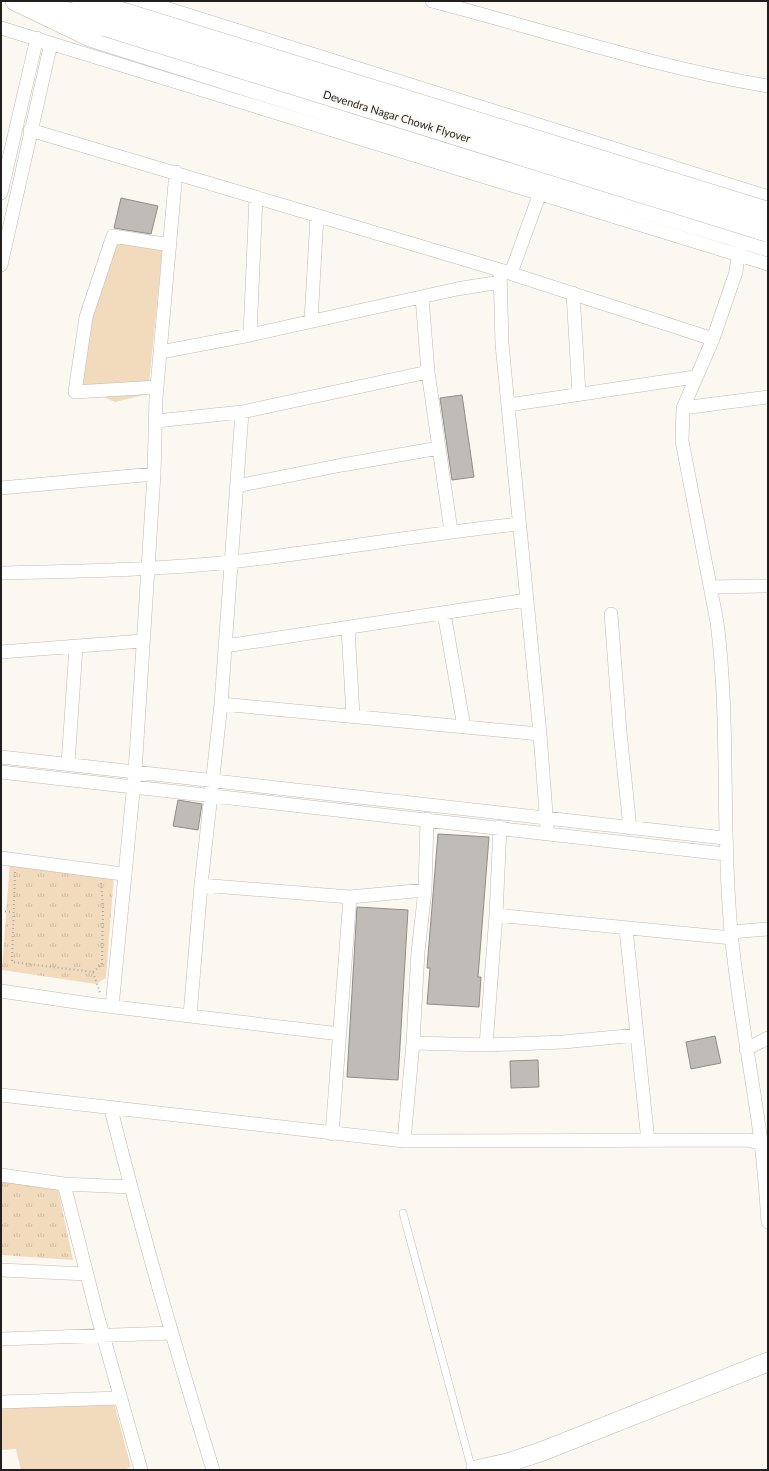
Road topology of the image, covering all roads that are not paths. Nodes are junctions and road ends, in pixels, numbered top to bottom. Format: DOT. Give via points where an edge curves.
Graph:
graph roads {
  1 [pos="15,1"];
  2 [pos="27,1"];
  3 [pos="83,1"];
  4 [pos="432,1"];
  5 [pos="113,12"];
  6 [pos="1,28"];
  7 [pos="37,38"];
  8 [pos="51,43"];
  9 [pos="768,86"];
  10 [pos="30,130"];
  11 [pos="176,172"];
  12 [pos="1,193"];
  13 [pos="540,193"];
  14 [pos="256,197"];
  15 [pos="767,201"];
  16 [pos="317,216"];
  17 [pos="768,222"];
  18 [pos="170,245"];
  19 [pos="754,246"];
  20 [pos="768,264"];
  21 [pos="1,265"];
  22 [pos="504,275"];
  23 [pos="573,293"];
  24 [pos="422,297"];
  25 [pos="311,321"];
  26 [pos="250,335"];
  27 [pos="713,339"];
  28 [pos="161,352"];
  29 [pos="428,372"];
  30 [pos="695,377"];
  31 [pos="157,386"];
  32 [pos="579,394"];
  33 [pos="768,397"];
  34 [pos="508,405"];
  35 [pos="683,408"];
  36 [pos="242,412"];
  37 [pos="156,421"];
  38 [pos="439,448"];
  39 [pos="154,474"];
  40 [pos="237,486"];
  41 [pos="1,488"];
  42 [pos="519,524"];
  43 [pos="451,531"];
  44 [pos="231,562"];
  45 [pos="147,568"];
  46 [pos="1,573"];
  47 [pos="768,586"];
  48 [pos="710,587"];
  49 [pos="527,600"];
  50 [pos="444,613"];
  51 [pos="611,614"];
  52 [pos="348,628"];
  53 [pos="142,641"];
  54 [pos="225,646"];
  55 [pos="76,647"];
  56 [pos="1,652"];
  57 [pos="221,704"];
  58 [pos="353,716"];
  59 [pos="464,727"];
  60 [pos="540,734"];
  61 [pos="1,757"];
  62 [pos="68,764"];
  63 [pos="1,772"];
  64 [pos="135,772"];
  65 [pos="213,782"];
  66 [pos="133,787"];
  67 [pos="212,797"];
  68 [pos="428,819"];
  69 [pos="546,819"];
  70 [pos="500,828"];
  71 [pos="630,828"];
  72 [pos="549,833"];
  73 [pos="724,838"];
  74 [pos="725,854"];
  75 [pos="1,858"];
  76 [pos="123,874"];
  77 [pos="201,885"];
  78 [pos="425,890"];
  79 [pos="350,897"];
  80 [pos="496,915"];
  81 [pos="626,929"];
  82 [pos="768,929"];
  83 [pos="731,935"];
  84 [pos="1,991"];
  85 [pos="108,1006"];
  86 [pos="190,1015"];
  87 [pos="340,1034"];
  88 [pos="637,1035"];
  89 [pos="768,1038"];
  90 [pos="413,1043"];
  91 [pos="486,1045"];
  92 [pos="746,1049"];
  93 [pos="1,1095"];
  94 [pos="111,1108"];
  95 [pos="332,1134"];
  96 [pos="761,1138"];
  97 [pos="404,1141"];
  98 [pos="648,1141"];
  99 [pos="1,1175"];
  100 [pos="64,1184"];
  101 [pos="130,1187"];
  102 [pos="403,1213"];
  103 [pos="768,1222"];
  104 [pos="1,1270"];
  105 [pos="87,1274"];
  106 [pos="171,1333"];
  107 [pos="104,1336"];
  108 [pos="1,1339"];
  109 [pos="768,1362"];
  110 [pos="120,1398"];
  111 [pos="1,1402"];
  112 [pos="141,1470"];
  113 [pos="213,1470"];
  114 [pos="472,1470"];
  115 [pos="476,1470"];
  1 -- 19 [label="street" via="90,37"];
  2 -- 5 [label="highway, Devendra Nagar Chowk Flyover"];
  3 -- 5 [label="highway, Devendra Nagar Chowk Flyover"];
  4 -- 9 [label="street" via="630,56 721,78"];
  5 -- 15 [label="highway, Devendra Nagar Chowk Flyover, bridge"];
  5 -- 19 [label="highway, Devendra Nagar Chowk Flyover, bridge"];
  6 -- 7 [label="street"];
  7 -- 8 [label="street"];
  7 -- 12 [label="street"];
  8 -- 10 [label="street"];
  8 -- 13 [label="street"];
  10 -- 11 [label="street"];
  10 -- 21 [label="street"];
  11 -- 14 [label="street"];
  11 -- 18 [label="street"];
  13 -- 19 [label="street"];
  13 -- 22 [label="street"];
  14 -- 16 [label="street"];
  14 -- 26 [label="street"];
  15 -- 19 [label="street"];
  16 -- 22 [label="street"];
  16 -- 25 [label="street"];
  17 -- 19 [label="street"];
  18 -- 28 [label="street"];
  18 -- 31 [label="street" via="113,236 86,317 75,392"];
  19 -- 20 [label="street"];
  19 -- 27 [label="street" via="736,272"];
  22 -- 23 [label="street"];
  22 -- 24 [label="street"];
  22 -- 34 [label="street" via="502,344"];
  23 -- 27 [label="street"];
  23 -- 32 [label="street"];
  24 -- 25 [label="street"];
  24 -- 29 [label="street"];
  25 -- 26 [label="street"];
  26 -- 28 [label="street"];
  27 -- 30 [label="street"];
  28 -- 31 [label="street"];
  29 -- 36 [label="street"];
  29 -- 38 [label="street"];
  30 -- 32 [label="street"];
  30 -- 35 [label="street"];
  31 -- 37 [label="street"];
  32 -- 34 [label="street"];
  33 -- 35 [label="street"];
  34 -- 42 [label="street"];
  35 -- 48 [label="street" via="682,441"];
  36 -- 37 [label="street"];
  36 -- 40 [label="street"];
  37 -- 39 [label="street"];
  38 -- 40 [label="street"];
  38 -- 43 [label="street"];
  39 -- 41 [label="street"];
  39 -- 45 [label="street"];
  40 -- 44 [label="street"];
  42 -- 43 [label="street"];
  42 -- 49 [label="street"];
  43 -- 44 [label="street"];
  44 -- 45 [label="street"];
  44 -- 54 [label="street"];
  45 -- 46 [label="street"];
  45 -- 53 [label="street"];
  47 -- 48 [label="street"];
  48 -- 73 [label="street" via="724,697"];
  49 -- 50 [label="street"];
  49 -- 60 [label="street"];
  50 -- 52 [label="street"];
  50 -- 59 [label="street"];
  51 -- 71 [label="street"];
  52 -- 54 [label="street"];
  52 -- 58 [label="street"];
  53 -- 55 [label="street"];
  53 -- 64 [label="street"];
  54 -- 57 [label="street"];
  55 -- 56 [label="street"];
  55 -- 62 [label="street"];
  57 -- 58 [label="street"];
  57 -- 65 [label="street"];
  58 -- 59 [label="street"];
  59 -- 60 [label="street"];
  60 -- 69 [label="street"];
  61 -- 62 [label="street"];
  62 -- 64 [label="street"];
  63 -- 66 [label="street"];
  64 -- 65 [label="street"];
  64 -- 66 [label="street"];
  65 -- 67 [label="street"];
  65 -- 69 [label="street"];
  66 -- 67 [label="street"];
  66 -- 76 [label="street"];
  67 -- 68 [label="street"];
  67 -- 77 [label="street"];
  68 -- 70 [label="street"];
  68 -- 78 [label="street"];
  69 -- 71 [label="street"];
  69 -- 72 [label="street"];
  70 -- 72 [label="street"];
  70 -- 80 [label="street"];
  71 -- 73 [label="street"];
  72 -- 74 [label="street"];
  73 -- 74 [label="street"];
  74 -- 83 [label="street"];
  75 -- 76 [label="street"];
  76 -- 85 [label="street"];
  77 -- 79 [label="street"];
  77 -- 86 [label="street"];
  78 -- 79 [label="street"];
  78 -- 90 [label="street" via="418,952"];
  79 -- 87 [label="street"];
  80 -- 81 [label="street"];
  80 -- 91 [label="street"];
  81 -- 83 [label="street"];
  81 -- 88 [label="street"];
  82 -- 83 [label="street"];
  83 -- 92 [label="street"];
  84 -- 85 [label="street"];
  85 -- 86 [label="street"];
  86 -- 87 [label="street"];
  87 -- 95 [label="street"];
  88 -- 91 [label="street" via="563,1042"];
  88 -- 98 [label="street"];
  89 -- 92 [label="street"];
  90 -- 91 [label="street"];
  90 -- 97 [label="street"];
  92 -- 96 [label="street"];
  93 -- 94 [label="street"];
  94 -- 95 [label="street"];
  94 -- 101 [label="street"];
  95 -- 97 [label="street"];
  96 -- 98 [label="street"];
  96 -- 103 [label="street"];
  97 -- 98 [label="street"];
  99 -- 100 [label="street"];
  100 -- 101 [label="street"];
  100 -- 105 [label="street"];
  101 -- 106 [label="street"];
  102 -- 114 [label="lane"];
  104 -- 105 [label="street"];
  105 -- 107 [label="street"];
  106 -- 107 [label="street"];
  106 -- 113 [label="street"];
  107 -- 108 [label="street"];
  107 -- 110 [label="street"];
  109 -- 115 [label="street" via="543,1451"];
  110 -- 111 [label="street"];
  110 -- 112 [label="street"];
}
